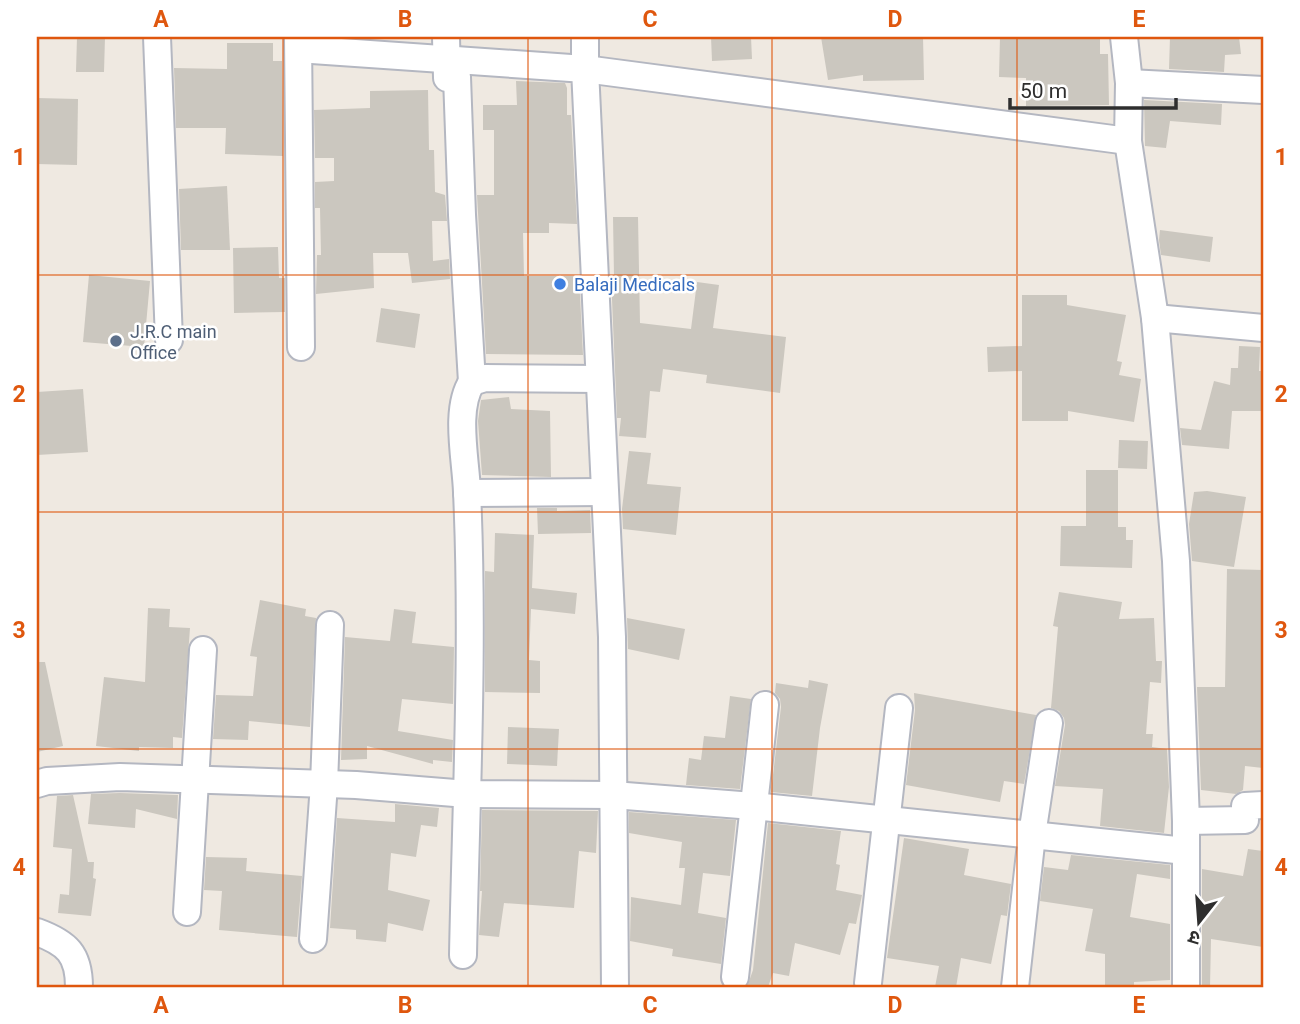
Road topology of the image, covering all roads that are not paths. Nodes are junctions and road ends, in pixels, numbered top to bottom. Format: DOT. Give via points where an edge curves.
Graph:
graph roads {
  1 [pos="149,37"];
  2 [pos="157,37"];
  3 [pos="585,37"];
  4 [pos="1124,37"];
  5 [pos="304,41"];
  6 [pos="450,58"];
  7 [pos="585,69"];
  8 [pos="1129,83"];
  9 [pos="1263,90"];
  10 [pos="1128,142"];
  11 [pos="1155,318"];
  12 [pos="454,328"];
  13 [pos="1263,328"];
  14 [pos="309,349"];
  15 [pos="598,379"];
  16 [pos="472,382"];
  17 [pos="604,492"];
  18 [pos="467,493"];
  19 [pos="330,625"];
  20 [pos="203,650"];
  21 [pos="765,705"];
  22 [pos="900,708"];
  23 [pos="1049,723"];
  24 [pos="195,780"];
  25 [pos="37,784"];
  26 [pos="324,784"];
  27 [pos="467,794"];
  28 [pos="613,795"];
  29 [pos="1263,805"];
  30 [pos="753,806"];
  31 [pos="887,820"];
  32 [pos="1186,821"];
  33 [pos="1032,835"];
  34 [pos="1186,852"];
  35 [pos="187,912"];
  36 [pos="37,932"];
  37 [pos="313,939"];
  38 [pos="463,956"];
  39 [pos="736,977"];
  40 [pos="868,983"];
  41 [pos="79,987"];
  42 [pos="615,987"];
  43 [pos="1015,987"];
  44 [pos="1186,987"];
  1 -- 2 [label="street" via="162,340"];
  3 -- 7 [label="street"];
  4 -- 8 [label="street"];
  5 -- 6 [label="street"];
  5 -- 14 [label="street"];
  6 -- 7 [label="street"];
  6 -- 12 [label="street"];
  6 -- 16 [label="street"];
  7 -- 10 [label="street"];
  7 -- 15 [label="street"];
  8 -- 9 [label="street"];
  8 -- 10 [label="street"];
  10 -- 11 [label="street"];
  11 -- 13 [label="street"];
  11 -- 32 [label="street" via="1176,561"];
  15 -- 16 [label="street" via="485,378"];
  15 -- 17 [label="street"];
  16 -- 18 [label="street" via="463,408"];
  17 -- 18 [label="street"];
  17 -- 28 [label="street" via="612,637"];
  18 -- 27 [label="street"];
  19 -- 26 [label="street"];
  20 -- 24 [label="street"];
  21 -- 30 [label="street"];
  22 -- 31 [label="street"];
  23 -- 33 [label="street"];
  24 -- 25 [label="street" via="120,778"];
  24 -- 26 [label="street"];
  24 -- 35 [label="street"];
  26 -- 27 [label="street"];
  26 -- 37 [label="street"];
  27 -- 28 [label="street"];
  27 -- 38 [label="street"];
  28 -- 30 [label="street"];
  28 -- 42 [label="street"];
  29 -- 32 [label="street" via="1245,806 1245,820"];
  30 -- 31 [label="street"];
  30 -- 39 [label="street"];
  31 -- 33 [label="street"];
  31 -- 40 [label="street"];
  32 -- 34 [label="street"];
  33 -- 34 [label="street"];
  33 -- 43 [label="street"];
  34 -- 44 [label="street"];
  36 -- 41 [label="street" via="73,953"];
}
